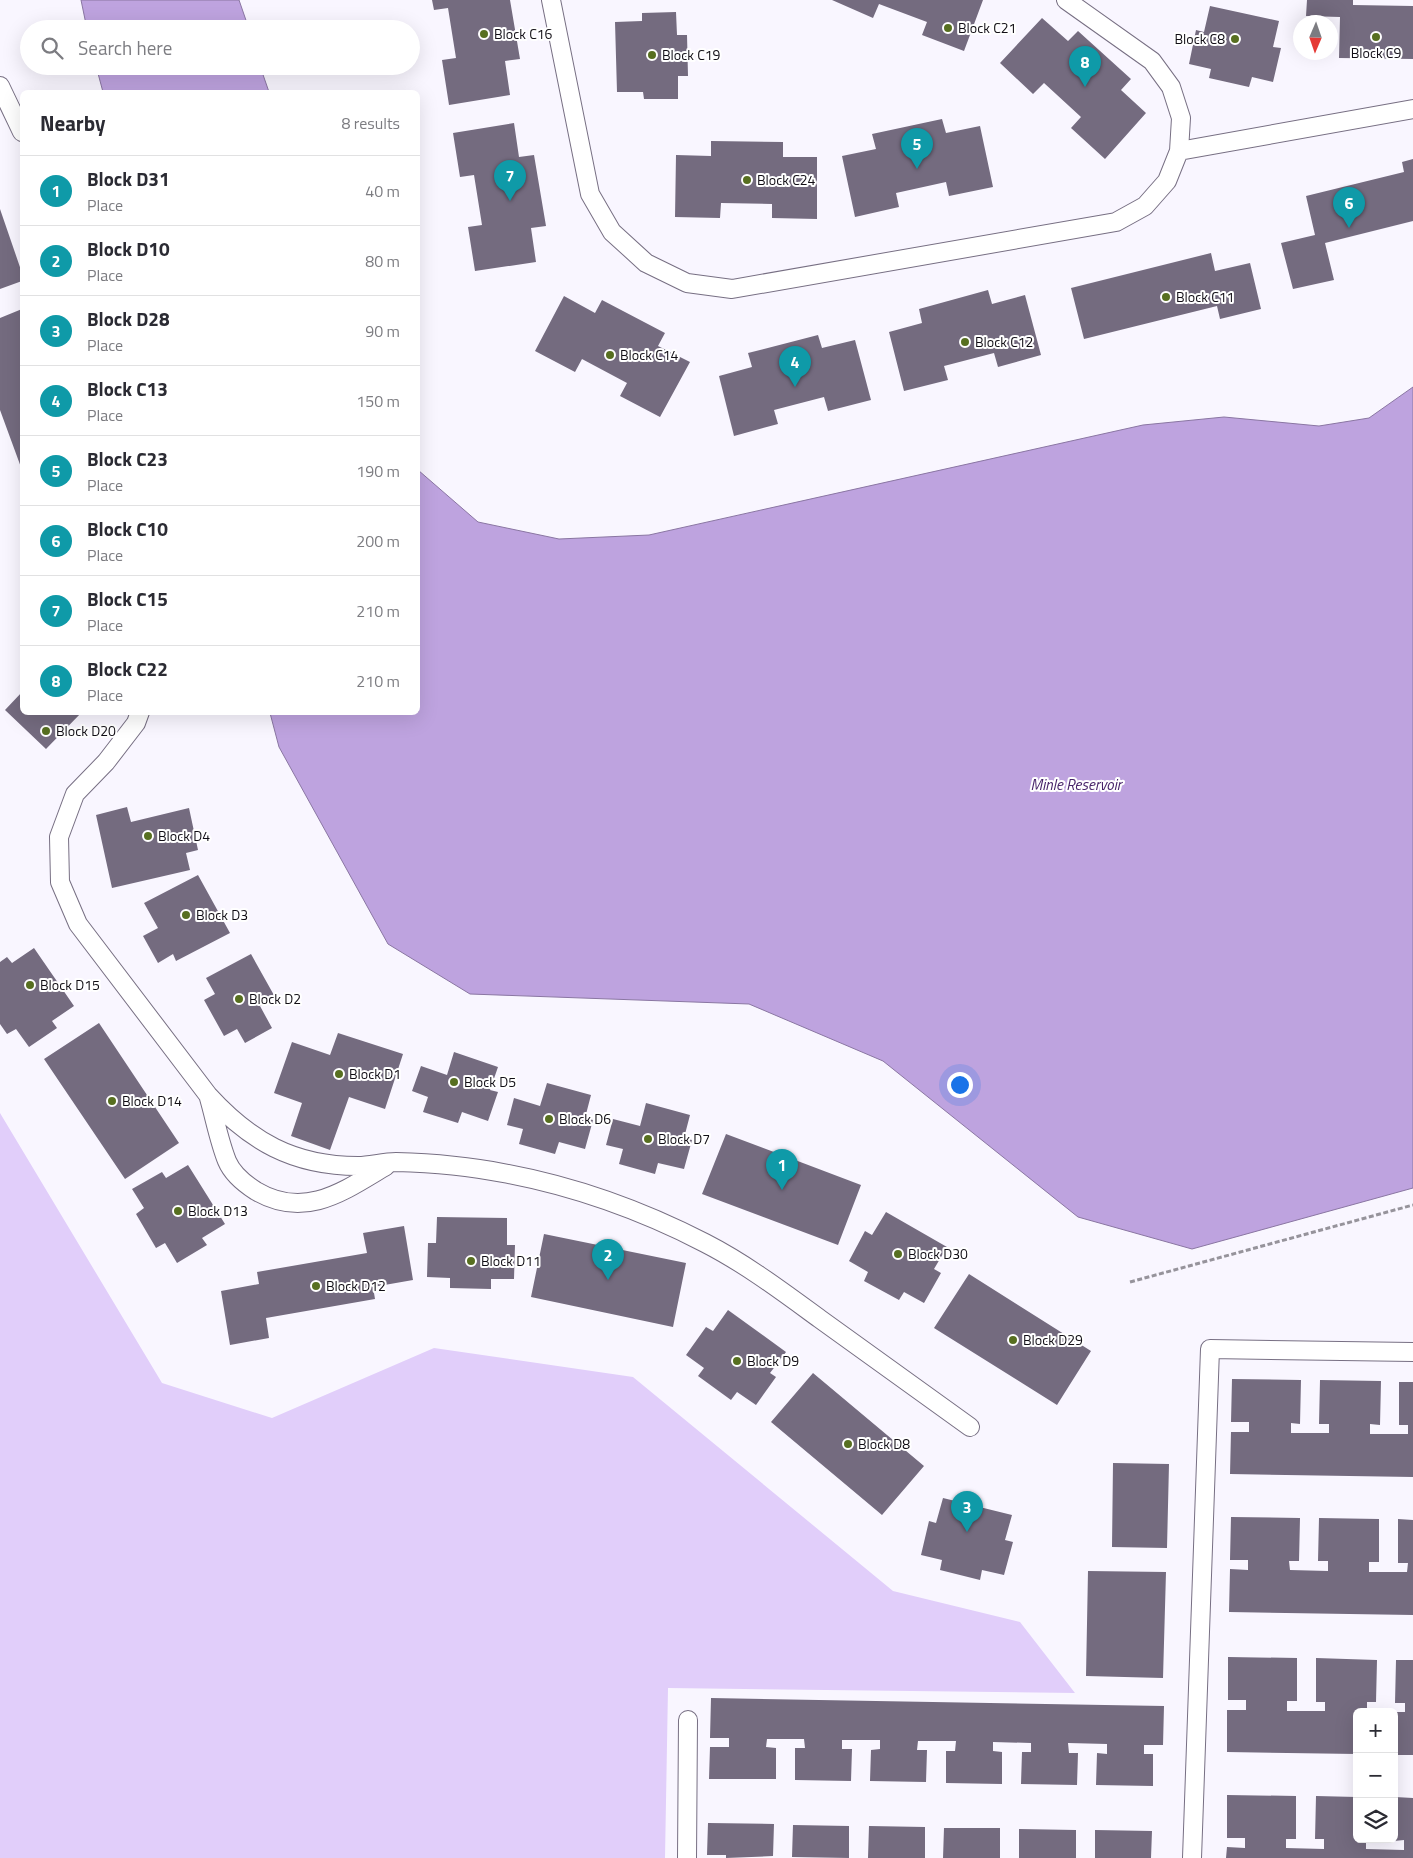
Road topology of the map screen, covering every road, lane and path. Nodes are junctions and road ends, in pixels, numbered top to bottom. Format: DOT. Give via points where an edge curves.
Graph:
graph roads {
  1 [pos="551,0"];
  2 [pos="1066,0"];
  3 [pos="0,86"];
  4 [pos="1413,109"];
  5 [pos="20,128"];
  6 [pos="1179,151"];
  7 [pos="139,715"];
  8 [pos="208,1094"];
  9 [pos="393,1162"];
  10 [pos="1413,1205"];
  11 [pos="1130,1282"];
  12 [pos="1413,1352"];
  13 [pos="970,1427"];
  14 [pos="688,1720"];
  15 [pos="686,1858"];
  16 [pos="1192,1858"];
  1 -- 6 [label="lane" via="590,194 612,232 646,263 687,282 732,289 1116,222 1145,206 1167,181"];
  2 -- 6 [label="lane" via="1152,61 1171,87 1181,118"];
  3 -- 5 [label="lane"];
  4 -- 6 [label="lane"];
  7 -- 8 [label="lane" via="106,762 75,794 59,837 60,882 78,924"];
  8 -- 9 [label="lane" via="231,1120 290,1156 341,1165"];
  8 -- 9 [label="lane" via="228,1162 249,1187 279,1201 310,1203 325,1200"];
  9 -- 13 [label="lane" via="502,1172 608,1199 658,1220 754,1271"];
  10 -- 11 [label="path"];
  12 -- 16 [label="lane" via="1210,1349"];
  14 -- 15 [label="lane"];
}
